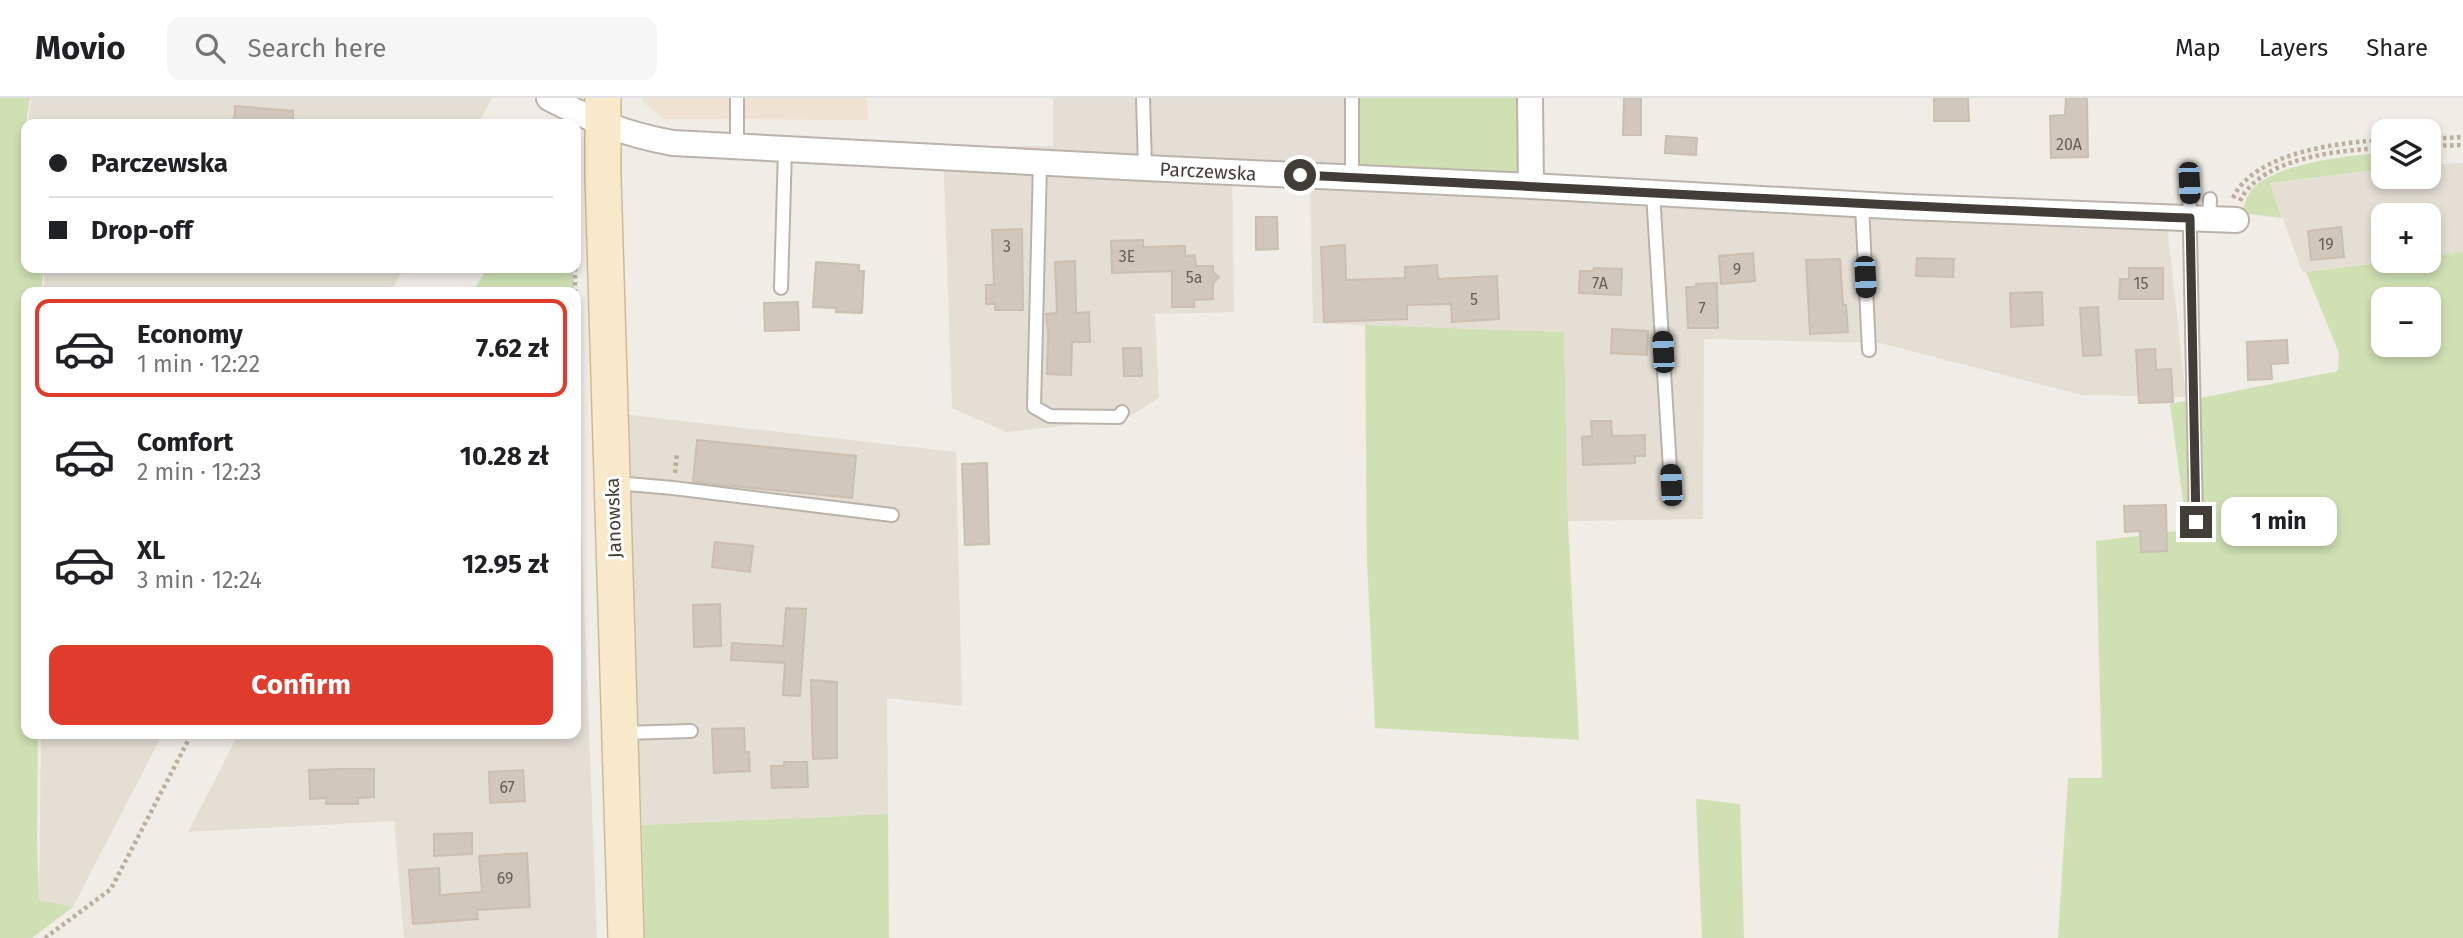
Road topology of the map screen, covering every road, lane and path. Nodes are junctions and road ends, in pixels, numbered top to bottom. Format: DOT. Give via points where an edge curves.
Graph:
graph roads {
  1 [pos="549,98"];
  2 [pos="737,98"];
  3 [pos="1143,98"];
  4 [pos="1352,98"];
  5 [pos="1530,98"];
  6 [pos="602,111"];
  7 [pos="2463,137"];
  8 [pos="2441,138"];
  9 [pos="2371,141"];
  10 [pos="2463,145"];
  11 [pos="737,146"];
  12 [pos="2441,146"];
  13 [pos="785,149"];
  14 [pos="2371,149"];
  15 [pos="1040,163"];
  16 [pos="1145,168"];
  17 [pos="1352,178"];
  18 [pos="2189,183"];
  19 [pos="1531,186"];
  20 [pos="1653,193"];
  21 [pos="1862,205"];
  22 [pos="2215,215"];
  23 [pos="780,289"];
  24 [pos="1869,350"];
  25 [pos="1122,412"];
  26 [pos="612,482"];
  27 [pos="1671,485"];
  28 [pos="892,515"];
  29 [pos="2196,522"];
  30 [pos="691,731"];
  31 [pos="619,733"];
  32 [pos="189,739"];
  33 [pos="46,938"];
  34 [pos="626,938"];
  1 -- 6 [label="street, Parczewska"];
  2 -- 11 [label="lane"];
  3 -- 16 [label="lane"];
  4 -- 17 [label="lane"];
  5 -- 19 [label="street"];
  6 -- 11 [label="street, Parczewska" via="637,136"];
  6 -- 26 [label="street, Janowska"];
  7 -- 8 [label="path"];
  9 -- 22 [label="path" via="2326,146 2256,170"];
  10 -- 12 [label="path"];
  11 -- 13 [label="street, Parczewska"];
  13 -- 15 [label="street, Parczewska"];
  13 -- 23 [label="lane"];
  14 -- 22 [label="path" via="2326,153 2289,164 2257,178 2239,202"];
  15 -- 16 [label="street, Parczewska"];
  15 -- 25 [label="lane" via="1034,407 1050,416 1119,417"];
  16 -- 17 [label="street, Parczewska"];
  17 -- 19 [label="street, Parczewska"];
  18 -- 22 [label="lane"];
  19 -- 20 [label="street, Parczewska"];
  20 -- 21 [label="street, Parczewska"];
  20 -- 27 [label="lane"];
  21 -- 22 [label="street, Parczewska"];
  21 -- 24 [label="lane"];
  22 -- 29 [label="lane"];
  26 -- 28 [label="lane"];
  26 -- 31 [label="street, Janowska"];
  30 -- 31 [label="lane"];
  31 -- 34 [label="street, Janowska"];
  32 -- 33 [label="path" via="111,889"];
}
